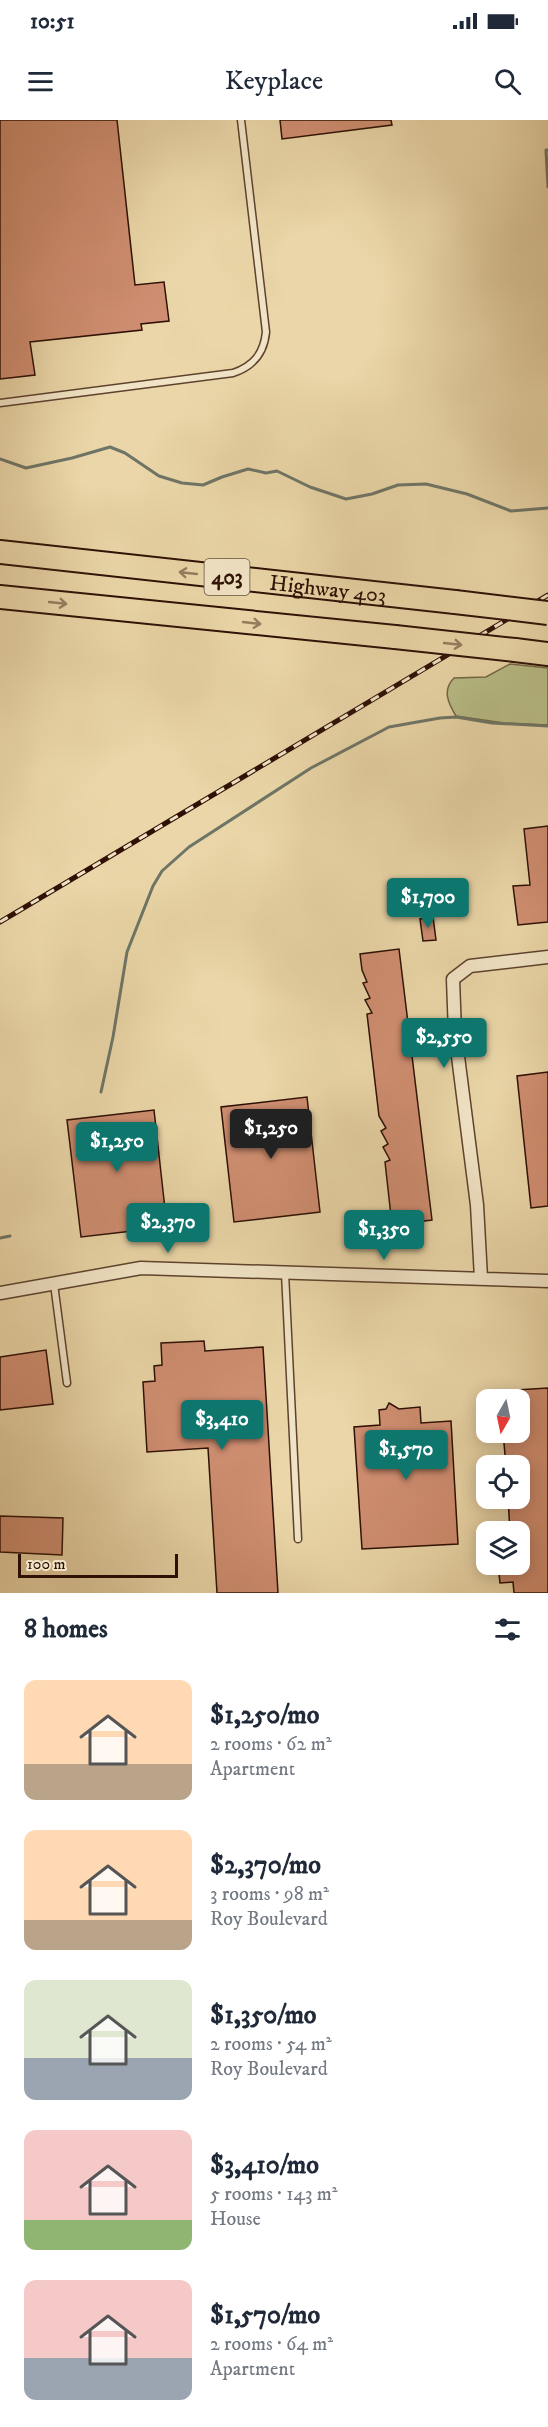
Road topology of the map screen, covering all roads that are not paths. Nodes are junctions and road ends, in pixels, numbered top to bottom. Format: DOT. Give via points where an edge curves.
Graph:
graph roads {
  1 [pos="241,120"];
  2 [pos="0,403"];
  3 [pos="0,552"];
  4 [pos="0,597"];
  5 [pos="548,613"];
  6 [pos="548,654"];
  7 [pos="548,957"];
  8 [pos="285,1273"];
  9 [pos="481,1278"];
  10 [pos="548,1281"];
  11 [pos="54,1283"];
  12 [pos="0,1293"];
  13 [pos="67,1383"];
  14 [pos="298,1539"];
  1 -- 2 [label="lane" via="266,332 261,354 233,373"];
  5 -- 3 [label="highway, Highway 403 / 403, one-way, bridge"];
  4 -- 6 [label="highway, Highway 403 / 403, one-way, bridge"];
  7 -- 9 [label="street" via="470,966 453,979 455,1034 478,1215"];
  8 -- 9 [label="street"];
  8 -- 11 [label="street" via="141,1268"];
  8 -- 14 [label="lane"];
  9 -- 10 [label="street"];
  11 -- 12 [label="street"];
  11 -- 13 [label="lane"];
}
